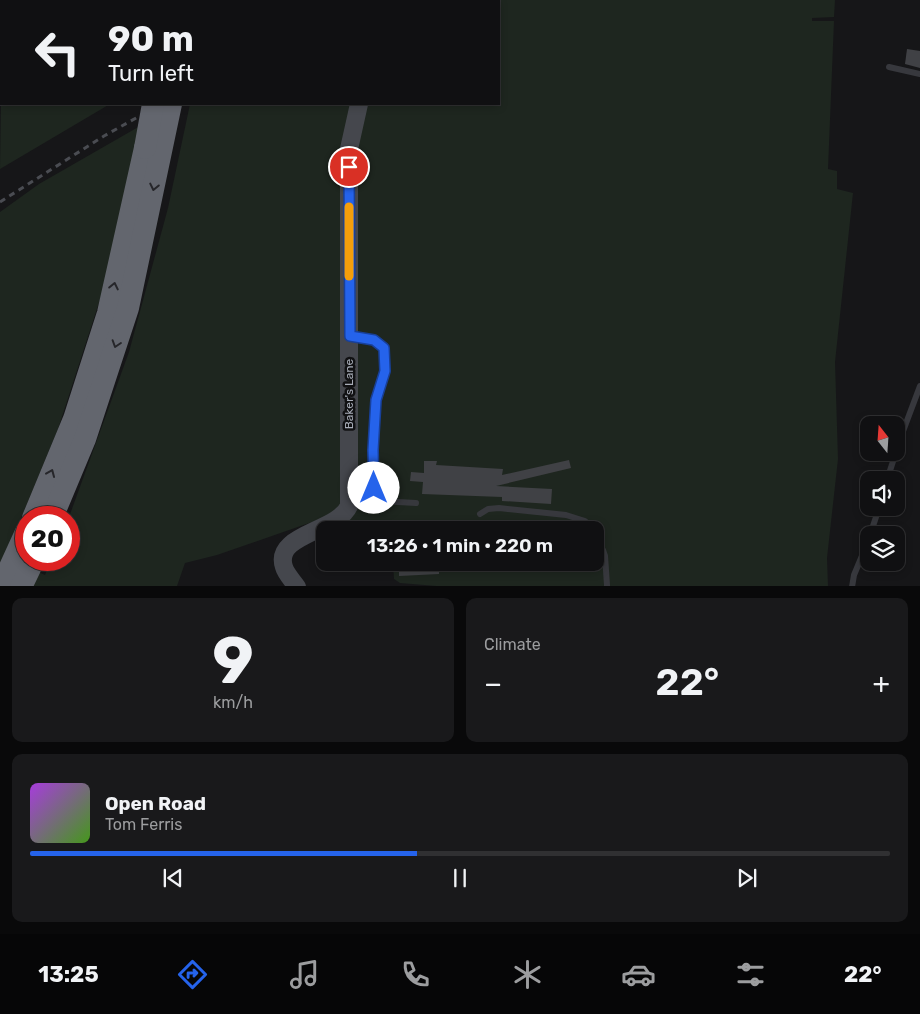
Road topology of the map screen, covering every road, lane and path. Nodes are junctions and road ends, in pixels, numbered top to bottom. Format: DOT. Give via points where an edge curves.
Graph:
graph roads {
  1 [pos="889,67"];
  2 [pos="920,74"];
  3 [pos="153,105"];
  4 [pos="171,105"];
  5 [pos="359,105"];
  6 [pos="155,144"];
  7 [pos="350,336"];
  8 [pos="920,386"];
  9 [pos="905,427"];
  10 [pos="416,503"];
  11 [pos="37,506"];
  12 [pos="57,506"];
  13 [pos="480,514"];
  14 [pos="585,521"];
  15 [pos="604,553"];
  16 [pos="15,556"];
  17 [pos="860,561"];
  18 [pos="29,571"];
  19 [pos="606,585"];
  20 [pos="1,586"];
  21 [pos="22,586"];
  22 [pos="297,586"];
  23 [pos="852,586"];
  1 -- 2 [label="lane"];
  3 -- 6 [label="highway, bridge"];
  4 -- 6 [label="highway"];
  5 -- 7 [label="street, Baker's Lane" via="349,149"];
  11 -- 6 [label="highway, one-way" via="74,418 108,313"];
  6 -- 12 [label="highway, one-way" via="128,308 85,439"];
  7 -- 10 [label="lane" via="374,340 384,348 385,371 376,400 374,488 380,501"];
  7 -- 22 [label="street, Baker's Lane" via="349,506 339,519 292,542 286,550 284,569"];
  8 -- 9 [label="lane"];
  13 -- 14 [label="lane" via="499,508 566,515"];
  15 -- 19 [label="lane"];
  16 -- 20 [label="highway"];
  17 -- 23 [label="lane"];
  18 -- 21 [label="highway"];
}
